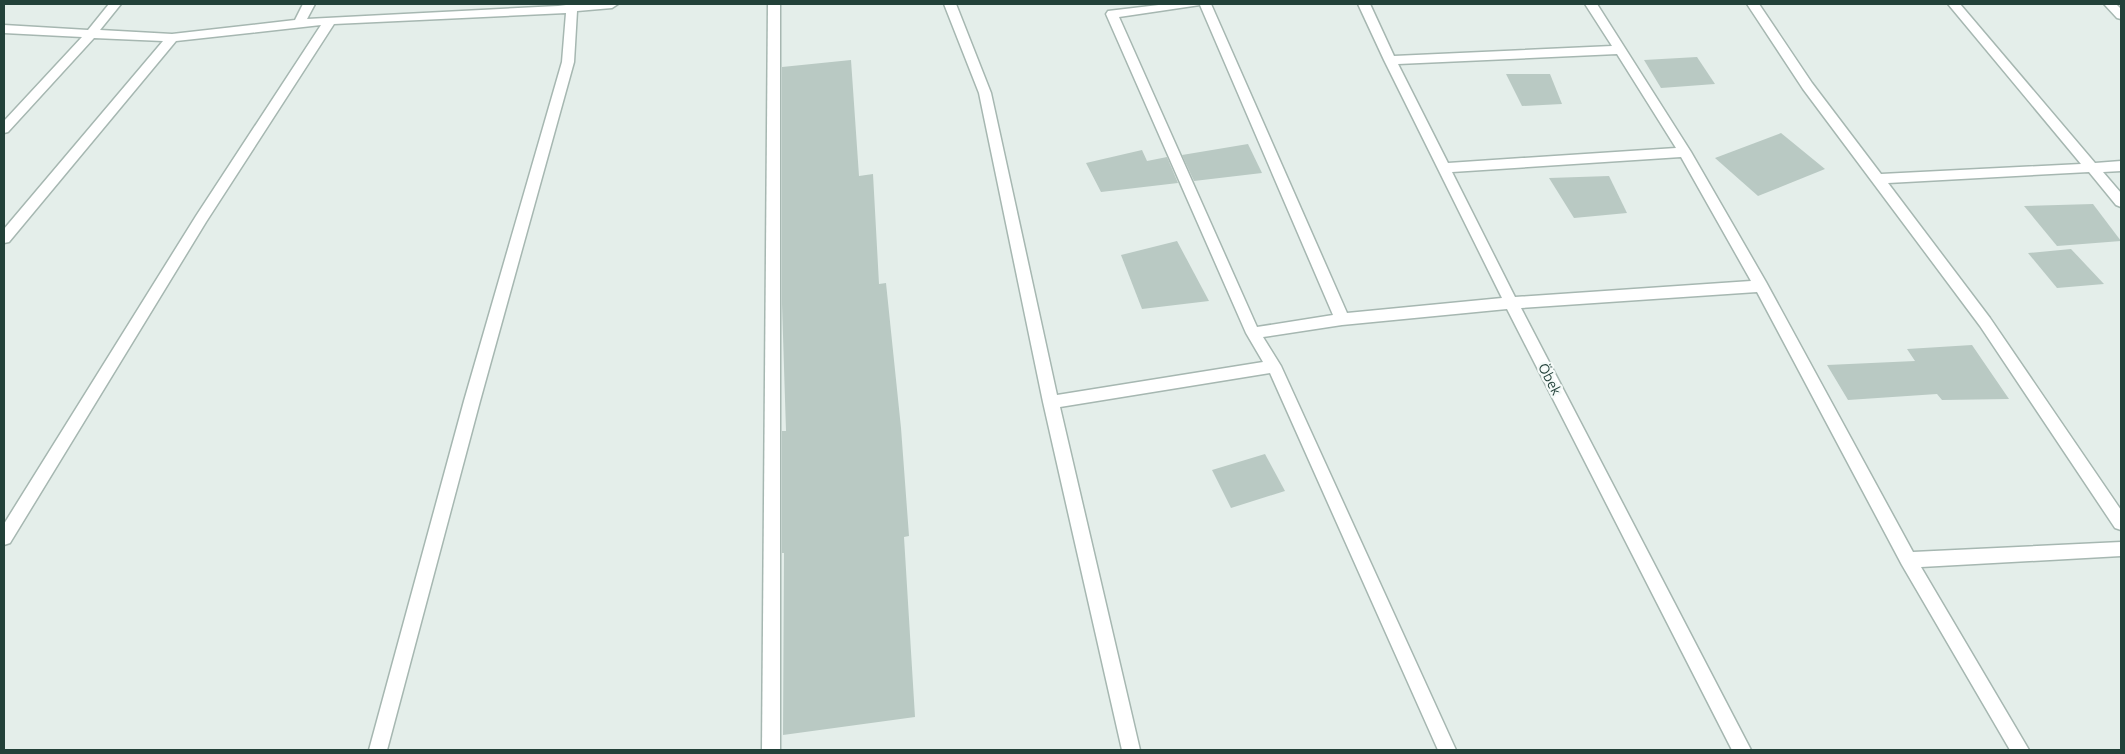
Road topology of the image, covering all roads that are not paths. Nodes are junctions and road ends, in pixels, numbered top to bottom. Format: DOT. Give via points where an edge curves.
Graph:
graph roads {
  1 [pos="115,4"];
  2 [pos="310,4"];
  3 [pos="612,4"];
  4 [pos="774,4"];
  5 [pos="950,4"];
  6 [pos="1195,4"];
  7 [pos="1205,4"];
  8 [pos="1364,4"];
  9 [pos="1591,4"];
  10 [pos="1753,4"];
  11 [pos="1954,4"];
  12 [pos="2110,4"];
  13 [pos="572,6"];
  14 [pos="1109,9"];
  15 [pos="2121,15"];
  16 [pos="330,20"];
  17 [pos="299,24"];
  18 [pos="4,29"];
  19 [pos="90,35"];
  20 [pos="172,38"];
  21 [pos="1620,50"];
  22 [pos="1390,60"];
  23 [pos="4,129"];
  24 [pos="1685,152"];
  25 [pos="2121,166"];
  26 [pos="1444,168"];
  27 [pos="2093,168"];
  28 [pos="1876,179"];
  29 [pos="2121,202"];
  30 [pos="4,238"];
  31 [pos="1761,286"];
  32 [pos="1511,303"];
  33 [pos="1342,319"];
  34 [pos="1253,333"];
  35 [pos="1274,366"];
  36 [pos="1051,402"];
  37 [pos="2121,523"];
  38 [pos="4,538"];
  39 [pos="2121,549"];
  40 [pos="1908,560"];
  41 [pos="378,750"];
  42 [pos="771,750"];
  43 [pos="1131,750"];
  44 [pos="1447,750"];
  45 [pos="1742,750"];
  46 [pos="2020,750"];
  1 -- 19 [label="street"];
  2 -- 17 [label="street"];
  3 -- 13 [label="street"];
  4 -- 42 [label="street"];
  5 -- 36 [label="street" via="985,93"];
  6 -- 14 [label="street"];
  7 -- 33 [label="street"];
  8 -- 22 [label="street, Öbek"];
  9 -- 21 [label="street"];
  10 -- 28 [label="street" via="1778,44"];
  11 -- 27 [label="street"];
  12 -- 15 [label="street"];
  13 -- 16 [label="street"];
  13 -- 41 [label="street" via="568,62 469,411"];
  14 -- 34 [label="street"];
  16 -- 17 [label="street"];
  16 -- 38 [label="street" via="201,219"];
  17 -- 20 [label="street"];
  18 -- 19 [label="street"];
  19 -- 20 [label="street"];
  19 -- 23 [label="street"];
  20 -- 30 [label="street"];
  21 -- 22 [label="street"];
  21 -- 24 [label="street"];
  22 -- 26 [label="street, Öbek"];
  24 -- 26 [label="street"];
  24 -- 31 [label="street"];
  25 -- 27 [label="street"];
  26 -- 32 [label="street, Öbek"];
  27 -- 28 [label="street"];
  27 -- 29 [label="street"];
  28 -- 37 [label="street" via="1985,322"];
  31 -- 32 [label="street"];
  31 -- 40 [label="street"];
  32 -- 33 [label="street"];
  32 -- 45 [label="street, Öbek"];
  33 -- 34 [label="street"];
  34 -- 35 [label="street"];
  35 -- 36 [label="street"];
  35 -- 44 [label="street"];
  36 -- 43 [label="street"];
  39 -- 40 [label="street"];
  40 -- 46 [label="street"];
}
